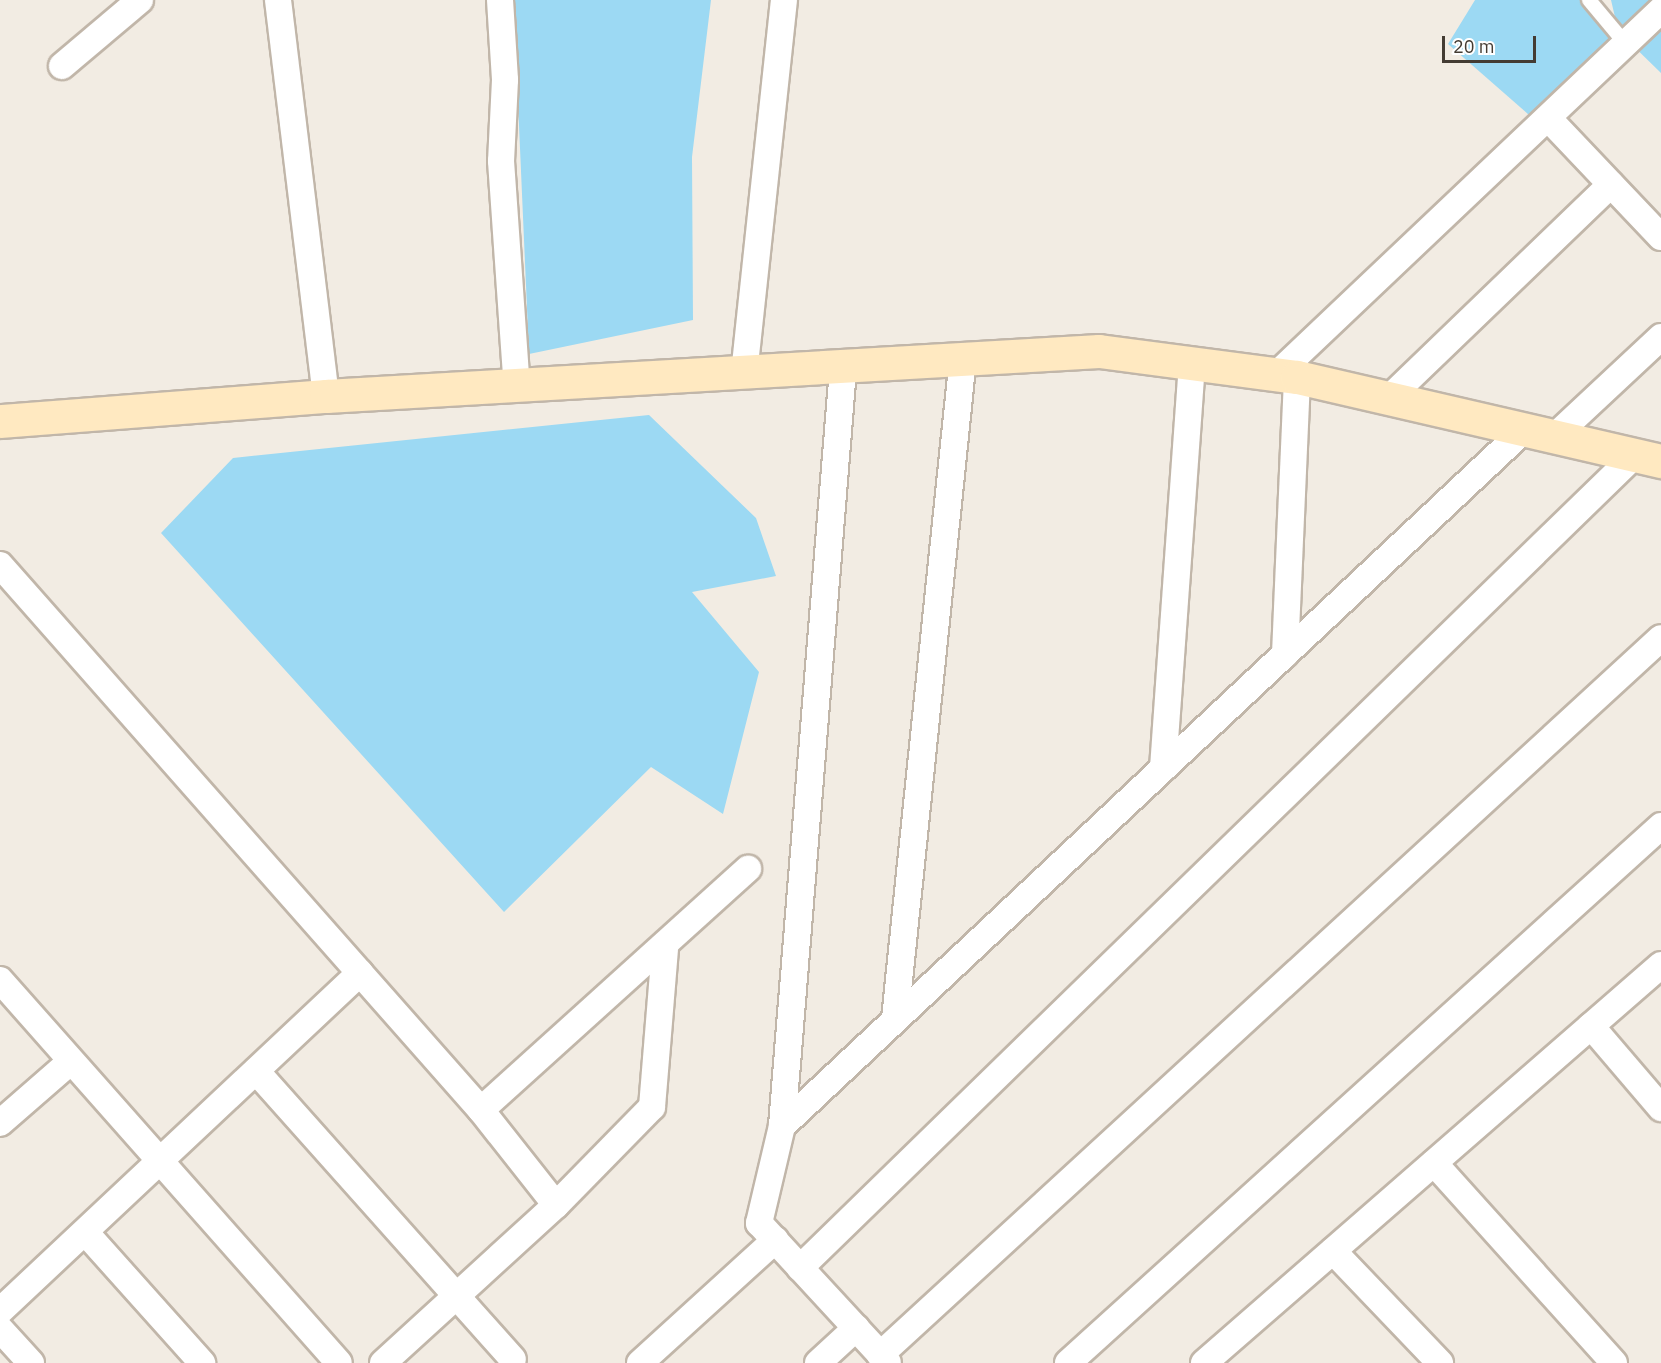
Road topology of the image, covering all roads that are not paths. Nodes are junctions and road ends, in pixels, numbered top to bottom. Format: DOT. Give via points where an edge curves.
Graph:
graph roads {
  1 [pos="140,0"];
  2 [pos="278,0"];
  3 [pos="500,0"];
  4 [pos="784,0"];
  5 [pos="1589,0"];
  6 [pos="1661,10"];
  7 [pos="1625,44"];
  8 [pos="62,66"];
  9 [pos="1548,118"];
  10 [pos="1611,184"];
  11 [pos="1661,237"];
  12 [pos="1661,337"];
  13 [pos="963,358"];
  14 [pos="1192,361"];
  15 [pos="843,369"];
  16 [pos="744,374"];
  17 [pos="1287,376"];
  18 [pos="517,387"];
  19 [pos="326,396"];
  20 [pos="1389,398"];
  21 [pos="0,422"];
  22 [pos="1540,433"];
  23 [pos="1648,458"];
  24 [pos="0,566"];
  25 [pos="1661,638"];
  26 [pos="1285,654"];
  27 [pos="1163,768"];
  28 [pos="1661,826"];
  29 [pos="748,869"];
  30 [pos="664,950"];
  31 [pos="1661,965"];
  32 [pos="360,973"];
  33 [pos="0,980"];
  34 [pos="895,1019"];
  35 [pos="1591,1026"];
  36 [pos="70,1062"];
  37 [pos="256,1071"];
  38 [pos="1661,1108"];
  39 [pos="481,1110"];
  40 [pos="0,1123"];
  41 [pos="782,1126"];
  42 [pos="160,1162"];
  43 [pos="1434,1163"];
  44 [pos="556,1205"];
  45 [pos="85,1232"];
  46 [pos="775,1240"];
  47 [pos="1333,1251"];
  48 [pos="800,1268"];
  49 [pos="455,1298"];
  50 [pos="0,1311"];
  51 [pos="856,1328"];
  52 [pos="0,1329"];
  53 [pos="513,1359"];
  54 [pos="884,1359"];
  55 [pos="31,1363"];
  56 [pos="202,1363"];
  57 [pos="339,1363"];
  58 [pos="383,1363"];
  59 [pos="640,1363"];
  60 [pos="818,1363"];
  61 [pos="1068,1363"];
  62 [pos="1204,1363"];
  63 [pos="1440,1363"];
  64 [pos="1614,1363"];
  1 -- 8 [label="street"];
  2 -- 19 [label="street"];
  3 -- 18 [label="street" via="505,80 501,161"];
  4 -- 16 [label="street"];
  5 -- 7 [label="lane"];
  6 -- 7 [label="street"];
  7 -- 9 [label="street"];
  9 -- 10 [label="street"];
  9 -- 17 [label="street"];
  10 -- 11 [label="street"];
  10 -- 20 [label="street"];
  12 -- 22 [label="street"];
  13 -- 14 [label="street" via="1099,351"];
  13 -- 15 [label="street"];
  13 -- 34 [label="street"];
  14 -- 17 [label="street"];
  14 -- 27 [label="street"];
  15 -- 16 [label="street"];
  15 -- 41 [label="street"];
  16 -- 18 [label="street"];
  17 -- 20 [label="street"];
  17 -- 26 [label="street"];
  18 -- 19 [label="street"];
  19 -- 21 [label="street"];
  20 -- 22 [label="street"];
  22 -- 23 [label="street"];
  22 -- 26 [label="street"];
  23 -- 48 [label="street"];
  24 -- 32 [label="street"];
  25 -- 54 [label="street"];
  26 -- 27 [label="street"];
  27 -- 34 [label="street"];
  28 -- 61 [label="street"];
  29 -- 30 [label="street"];
  30 -- 39 [label="street"];
  30 -- 44 [label="street" via="652,1107"];
  31 -- 35 [label="street"];
  32 -- 37 [label="street"];
  32 -- 39 [label="street"];
  33 -- 36 [label="street"];
  34 -- 41 [label="street"];
  35 -- 38 [label="street"];
  35 -- 43 [label="street"];
  36 -- 40 [label="street"];
  36 -- 42 [label="street"];
  37 -- 42 [label="street"];
  37 -- 49 [label="street"];
  39 -- 44 [label="street"];
  41 -- 46 [label="street" via="759,1223"];
  42 -- 45 [label="street"];
  42 -- 57 [label="street"];
  43 -- 47 [label="street"];
  43 -- 64 [label="street"];
  44 -- 49 [label="street"];
  45 -- 50 [label="street"];
  45 -- 56 [label="street"];
  46 -- 48 [label="street"];
  46 -- 59 [label="street"];
  47 -- 62 [label="street"];
  47 -- 63 [label="street"];
  48 -- 51 [label="street"];
  49 -- 53 [label="street"];
  49 -- 58 [label="street"];
  51 -- 54 [label="street"];
  51 -- 60 [label="street"];
  52 -- 55 [label="street"];
}
